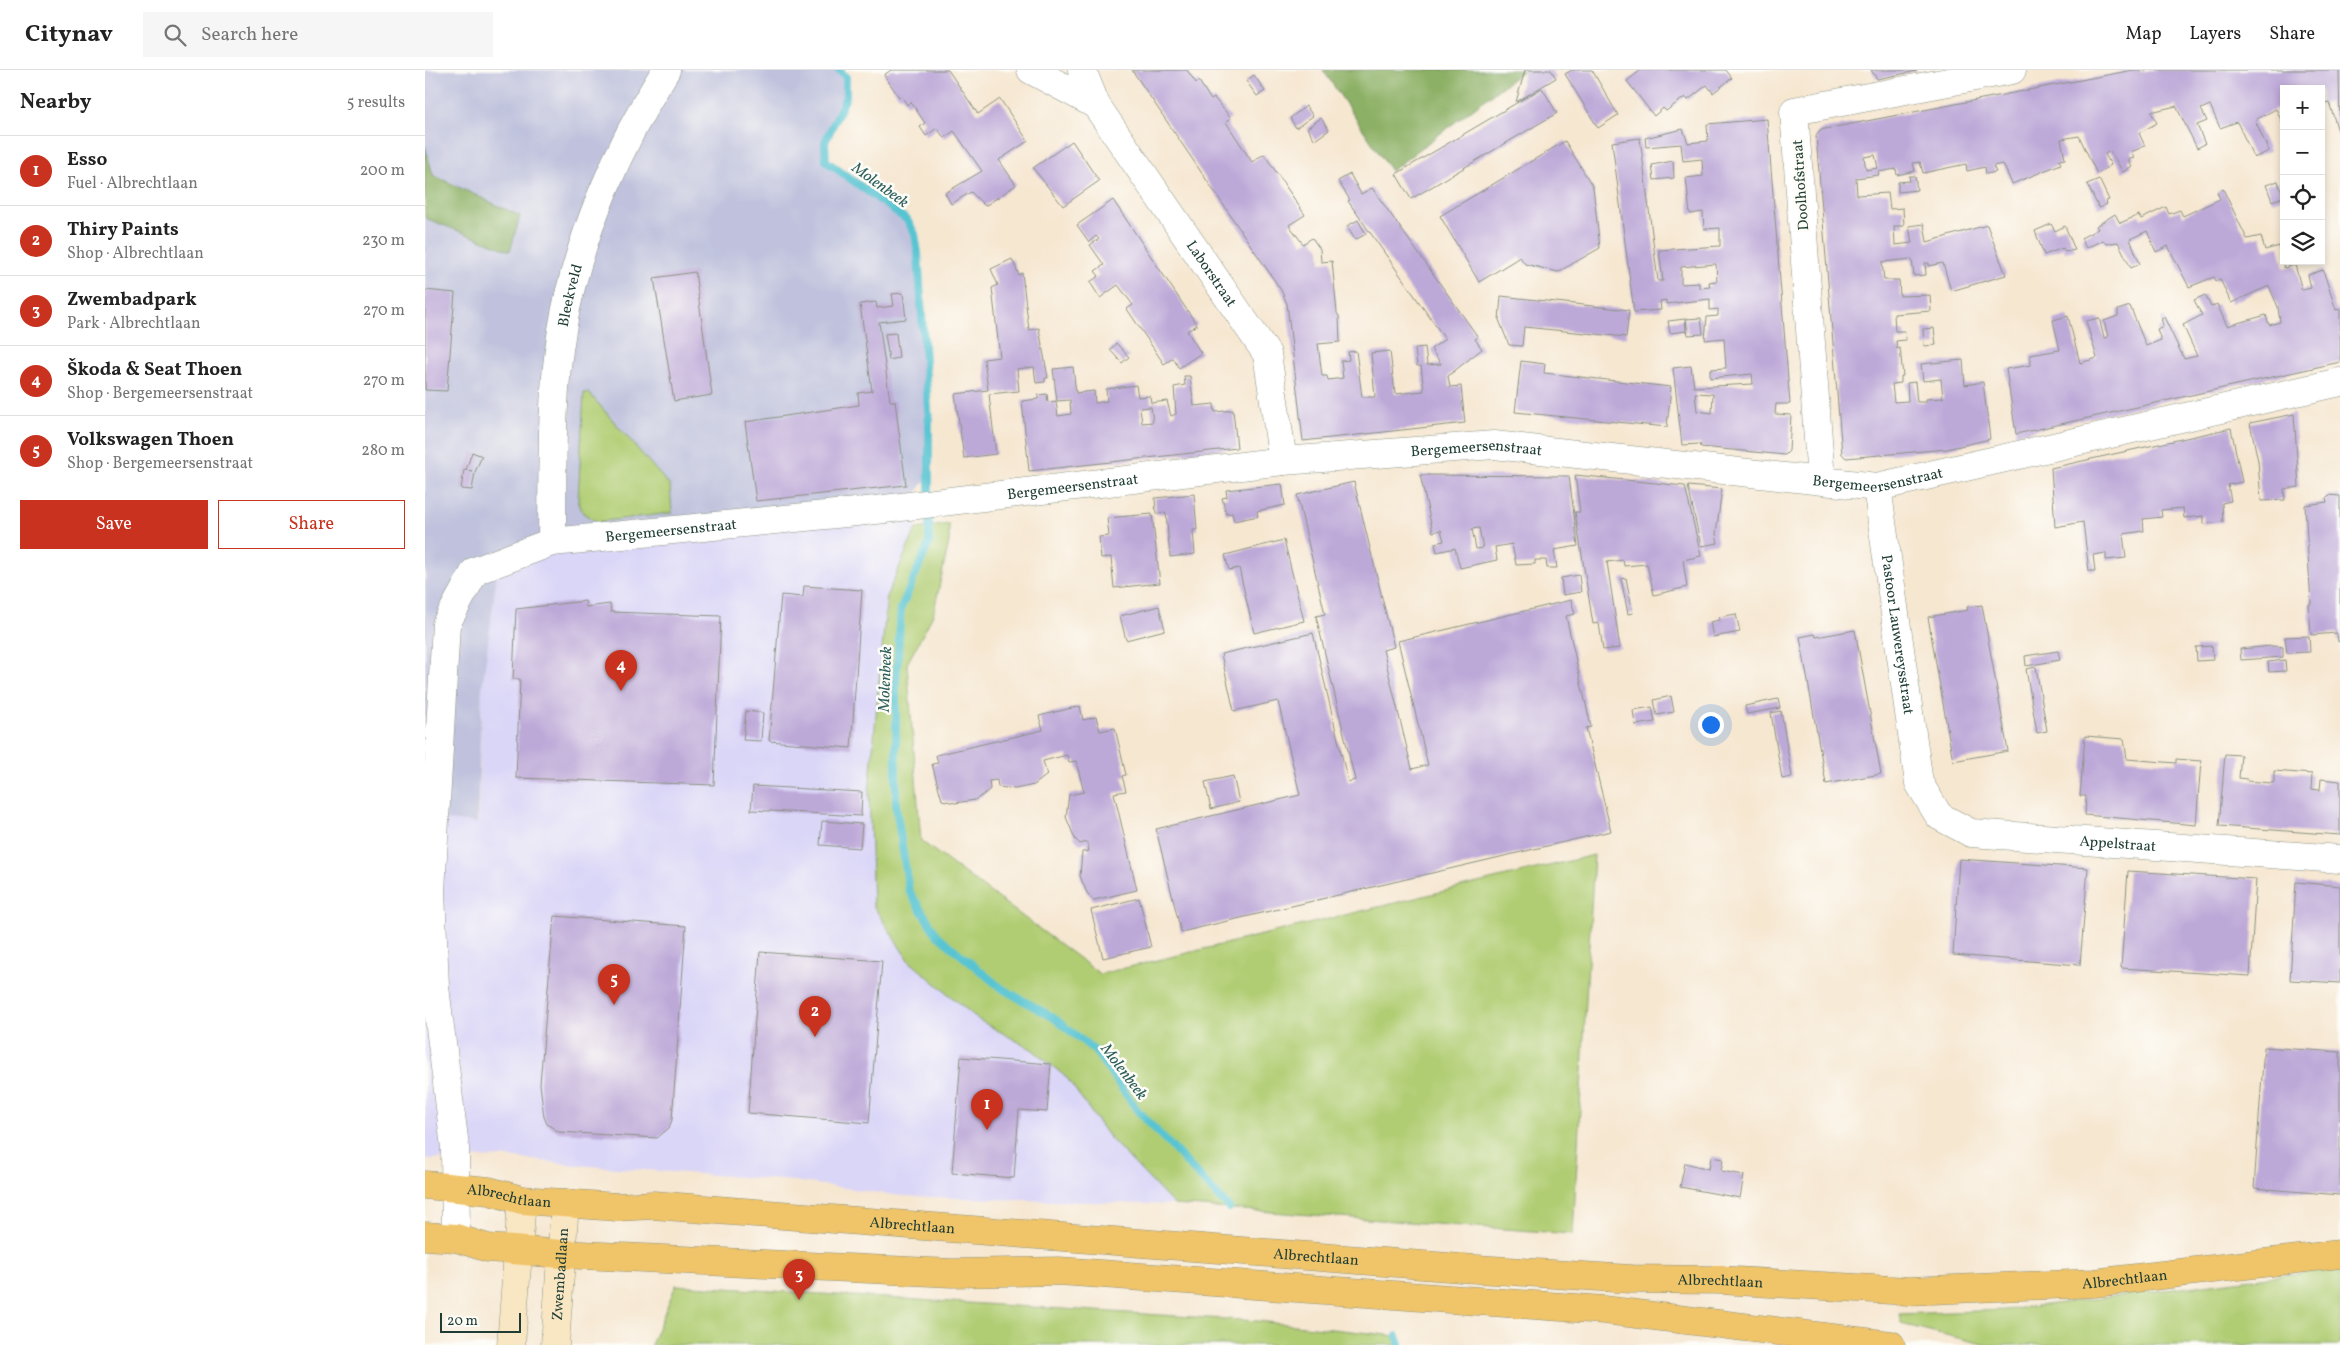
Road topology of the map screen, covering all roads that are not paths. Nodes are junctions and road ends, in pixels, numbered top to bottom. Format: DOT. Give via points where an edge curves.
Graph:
graph roads {
  1 [pos="666,70"];
  2 [pos="1031,70"];
  3 [pos="1082,70"];
  4 [pos="2012,70"];
  5 [pos="1096,105"];
  6 [pos="2340,382"];
  7 [pos="1283,461"];
  8 [pos="1821,480"];
  9 [pos="1877,486"];
  10 [pos="552,542"];
  11 [pos="1919,783"];
  12 [pos="2340,859"];
  13 [pos="425,1185"];
  14 [pos="455,1189"];
  15 [pos="522,1200"];
  16 [pos="565,1204"];
  17 [pos="425,1236"];
  18 [pos="455,1238"];
  19 [pos="517,1250"];
  20 [pos="561,1254"];
  21 [pos="2340,1254"];
  22 [pos="511,1345"];
  23 [pos="555,1345"];
  24 [pos="1891,1345"];
  1 -- 10 [label="street, Bleekveld" via="645,104 599,203 569,295 554,397"];
  2 -- 5 [label="street, Laborstraat"];
  3 -- 5 [label="street, Laborstraat"];
  4 -- 8 [label="street, Doolhofstraat" via="1794,111"];
  5 -- 7 [label="street, Laborstraat" via="1267,354"];
  6 -- 9 [label="street, Bergemeersenstraat"];
  7 -- 8 [label="street, Bergemeersenstraat" via="1494,445"];
  7 -- 10 [label="street, Bergemeersenstraat" via="907,506"];
  8 -- 9 [label="street, Bergemeersenstraat"];
  9 -- 11 [label="street, Pastoor Lauwereysstraat"];
  10 -- 14 [label="street, Bergemeersenstraat" via="475,571 446,624 431,890 435,987 455,1148"];
  11 -- 12 [label="street, Appelstraat" via="1939,816 1971,834"];
  13 -- 14 [label="main road, Albrechtlaan"];
  14 -- 15 [label="main road, Albrechtlaan" via="489,1191"];
  14 -- 18 [label="street, Bergemeersenstraat"];
  15 -- 16 [label="main road, Albrechtlaan"];
  15 -- 19 [label="street"];
  16 -- 20 [label="street, Zwembadlaan"];
  16 -- 21 [label="main road, Albrechtlaan" via="653,1205 1461,1268 1892,1290 1999,1289 2086,1283"];
  17 -- 18 [label="main road, Albrechtlaan"];
  18 -- 19 [label="main road, Albrechtlaan" via="488,1248"];
  19 -- 20 [label="main road, Albrechtlaan"];
  19 -- 22 [label="street"];
  20 -- 23 [label="street, Zwembadlaan"];
  20 -- 24 [label="main road, Albrechtlaan" via="942,1273 1059,1271 1167,1278 1605,1310"];
}
